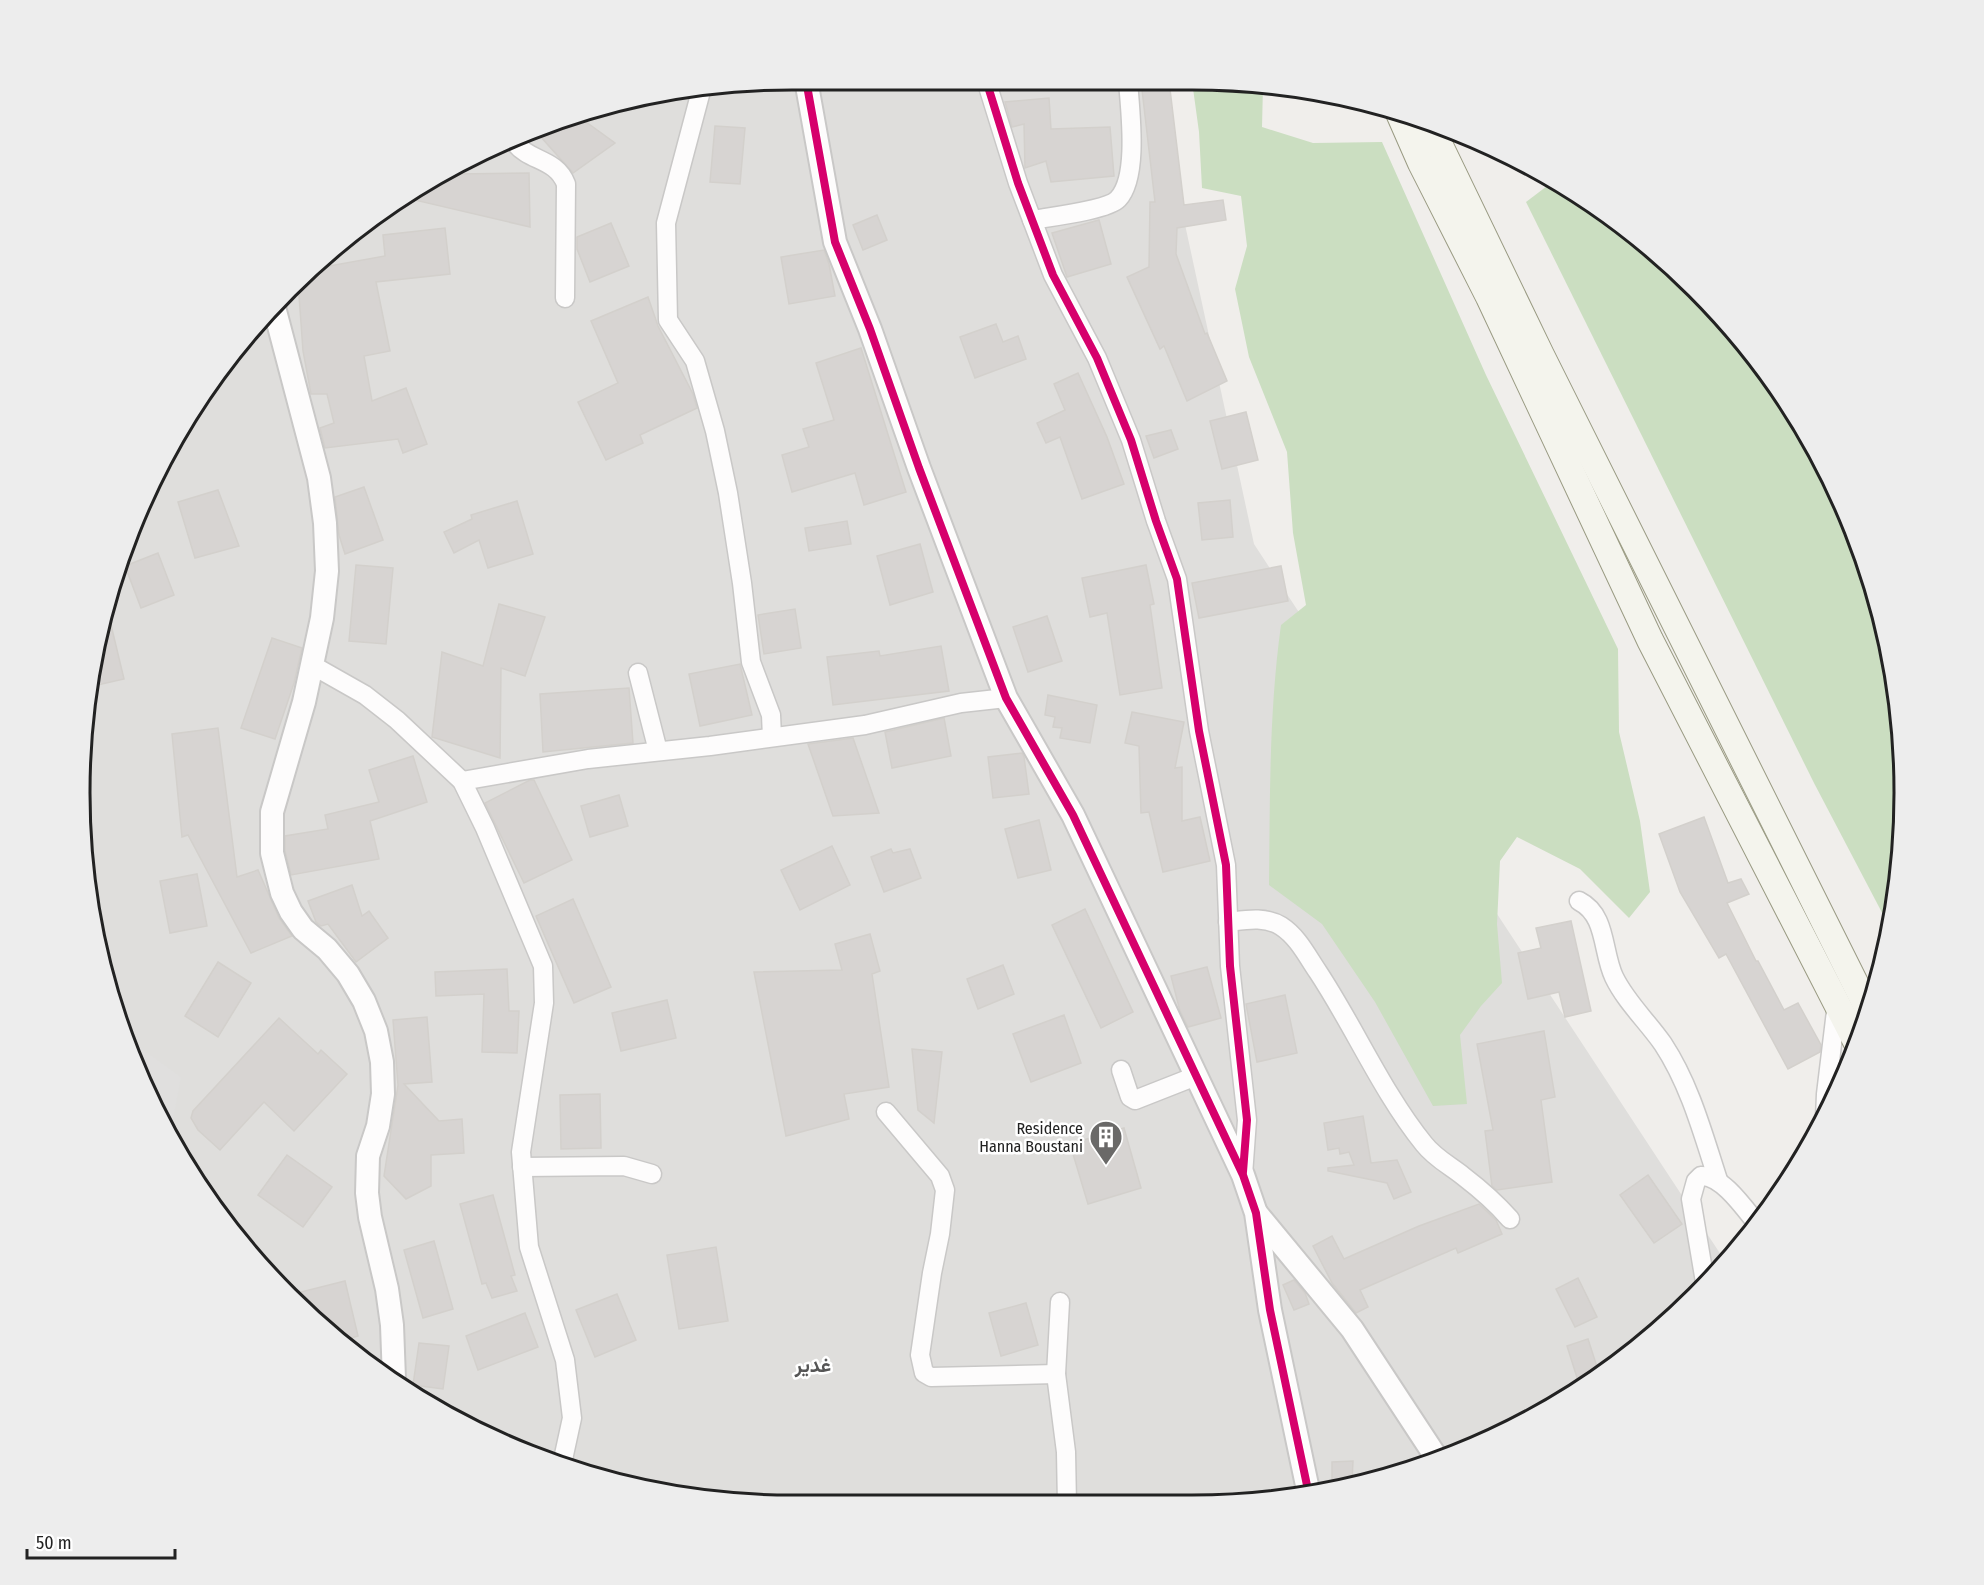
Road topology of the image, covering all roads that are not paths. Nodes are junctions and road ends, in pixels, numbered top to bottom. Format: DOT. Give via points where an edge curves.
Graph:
graph roads {
  1 [pos="808,90"];
  2 [pos="989,90"];
  3 [pos="1129,90"];
  4 [pos="700,96"];
  5 [pos="1403,123"];
  6 [pos="1434,133"];
  7 [pos="518,146"];
  8 [pos="1032,220"];
  9 [pos="565,298"];
  10 [pos="276,316"];
  11 [pos="312,664"];
  12 [pos="638,673"];
  13 [pos="1006,698"];
  14 [pos="772,737"];
  15 [pos="658,751"];
  16 [pos="462,781"];
  17 [pos="1579,901"];
  18 [pos="1227,922"];
  19 [pos="1847,968"];
  20 [pos="1863,999"];
  21 [pos="1837,1003"];
  22 [pos="1852,1032"];
  23 [pos="1121,1070"];
  24 [pos="1196,1076"];
  25 [pos="1826,1094"];
  26 [pos="886,1112"];
  27 [pos="522,1167"];
  28 [pos="652,1174"];
  29 [pos="1243,1174"];
  30 [pos="1718,1180"];
  31 [pos="1256,1213"];
  32 [pos="1751,1217"];
  33 [pos="1510,1219"];
  34 [pos="1703,1273"];
  35 [pos="1060,1302"];
  36 [pos="394,1371"];
  37 [pos="1056,1374"];
  38 [pos="1433,1452"];
  39 [pos="564,1457"];
  40 [pos="1307,1485"];
  41 [pos="1067,1495"];
  1 -- 13 [label="street" via="835,242"];
  2 -- 8 [label="street"];
  3 -- 8 [label="street" via="1130,177 1118,200"];
  4 -- 14 [label="street" via="666,223 669,320 695,361 715,431 728,493 751,662 771,715"];
  5 -- 21 [label="main road" via="1650,640"];
  6 -- 19 [label="main road" via="1540,355"];
  7 -- 9 [label="street" via="555,167 566,184"];
  8 -- 18 [label="street" via="1053,275 1097,358 1131,440 1176,579 1199,731 1226,865"];
  10 -- 11 [label="street" via="319,478 325,523 326,583"];
  11 -- 16 [label="street" via="365,695"];
  11 -- 36 [label="street" via="295,739 272,812 272,853 291,912 348,974 376,1031 382,1062 382,1094 378,1126 368,1156 367,1193 387,1289"];
  12 -- 15 [label="street"];
  13 -- 14 [label="street" via="961,703 865,725"];
  13 -- 24 [label="street" via="1073,815"];
  14 -- 15 [label="street"];
  15 -- 16 [label="street"];
  16 -- 27 [label="street" via="543,966 544,1003"];
  17 -- 30 [label="street" via="1589,906 1599,921 1613,976 1663,1045 1691,1098"];
  18 -- 29 [label="street" via="1247,1120"];
  18 -- 33 [label="street" via="1258,919 1279,925 1294,936 1425,1146 1497,1203"];
  19 -- 20 [label="main road"];
  19 -- 21 [label="street"];
  21 -- 22 [label="main road"];
  21 -- 25 [label="street"];
  23 -- 24 [label="street" via="1130,1097 1135,1100"];
  24 -- 29 [label="street"];
  26 -- 37 [label="street" via="940,1176 945,1190 920,1355 924,1373 931,1377"];
  27 -- 28 [label="street" via="624,1166"];
  27 -- 39 [label="street" via="529,1247 565,1360 572,1418"];
  29 -- 31 [label="street"];
  30 -- 32 [label="street"];
  30 -- 34 [label="street" via="1701,1176 1690,1199"];
  31 -- 38 [label="street" via="1352,1329"];
  31 -- 40 [label="street" via="1270,1310"];
  35 -- 37 [label="street"];
  37 -- 41 [label="street" via="1066,1452"];
}
